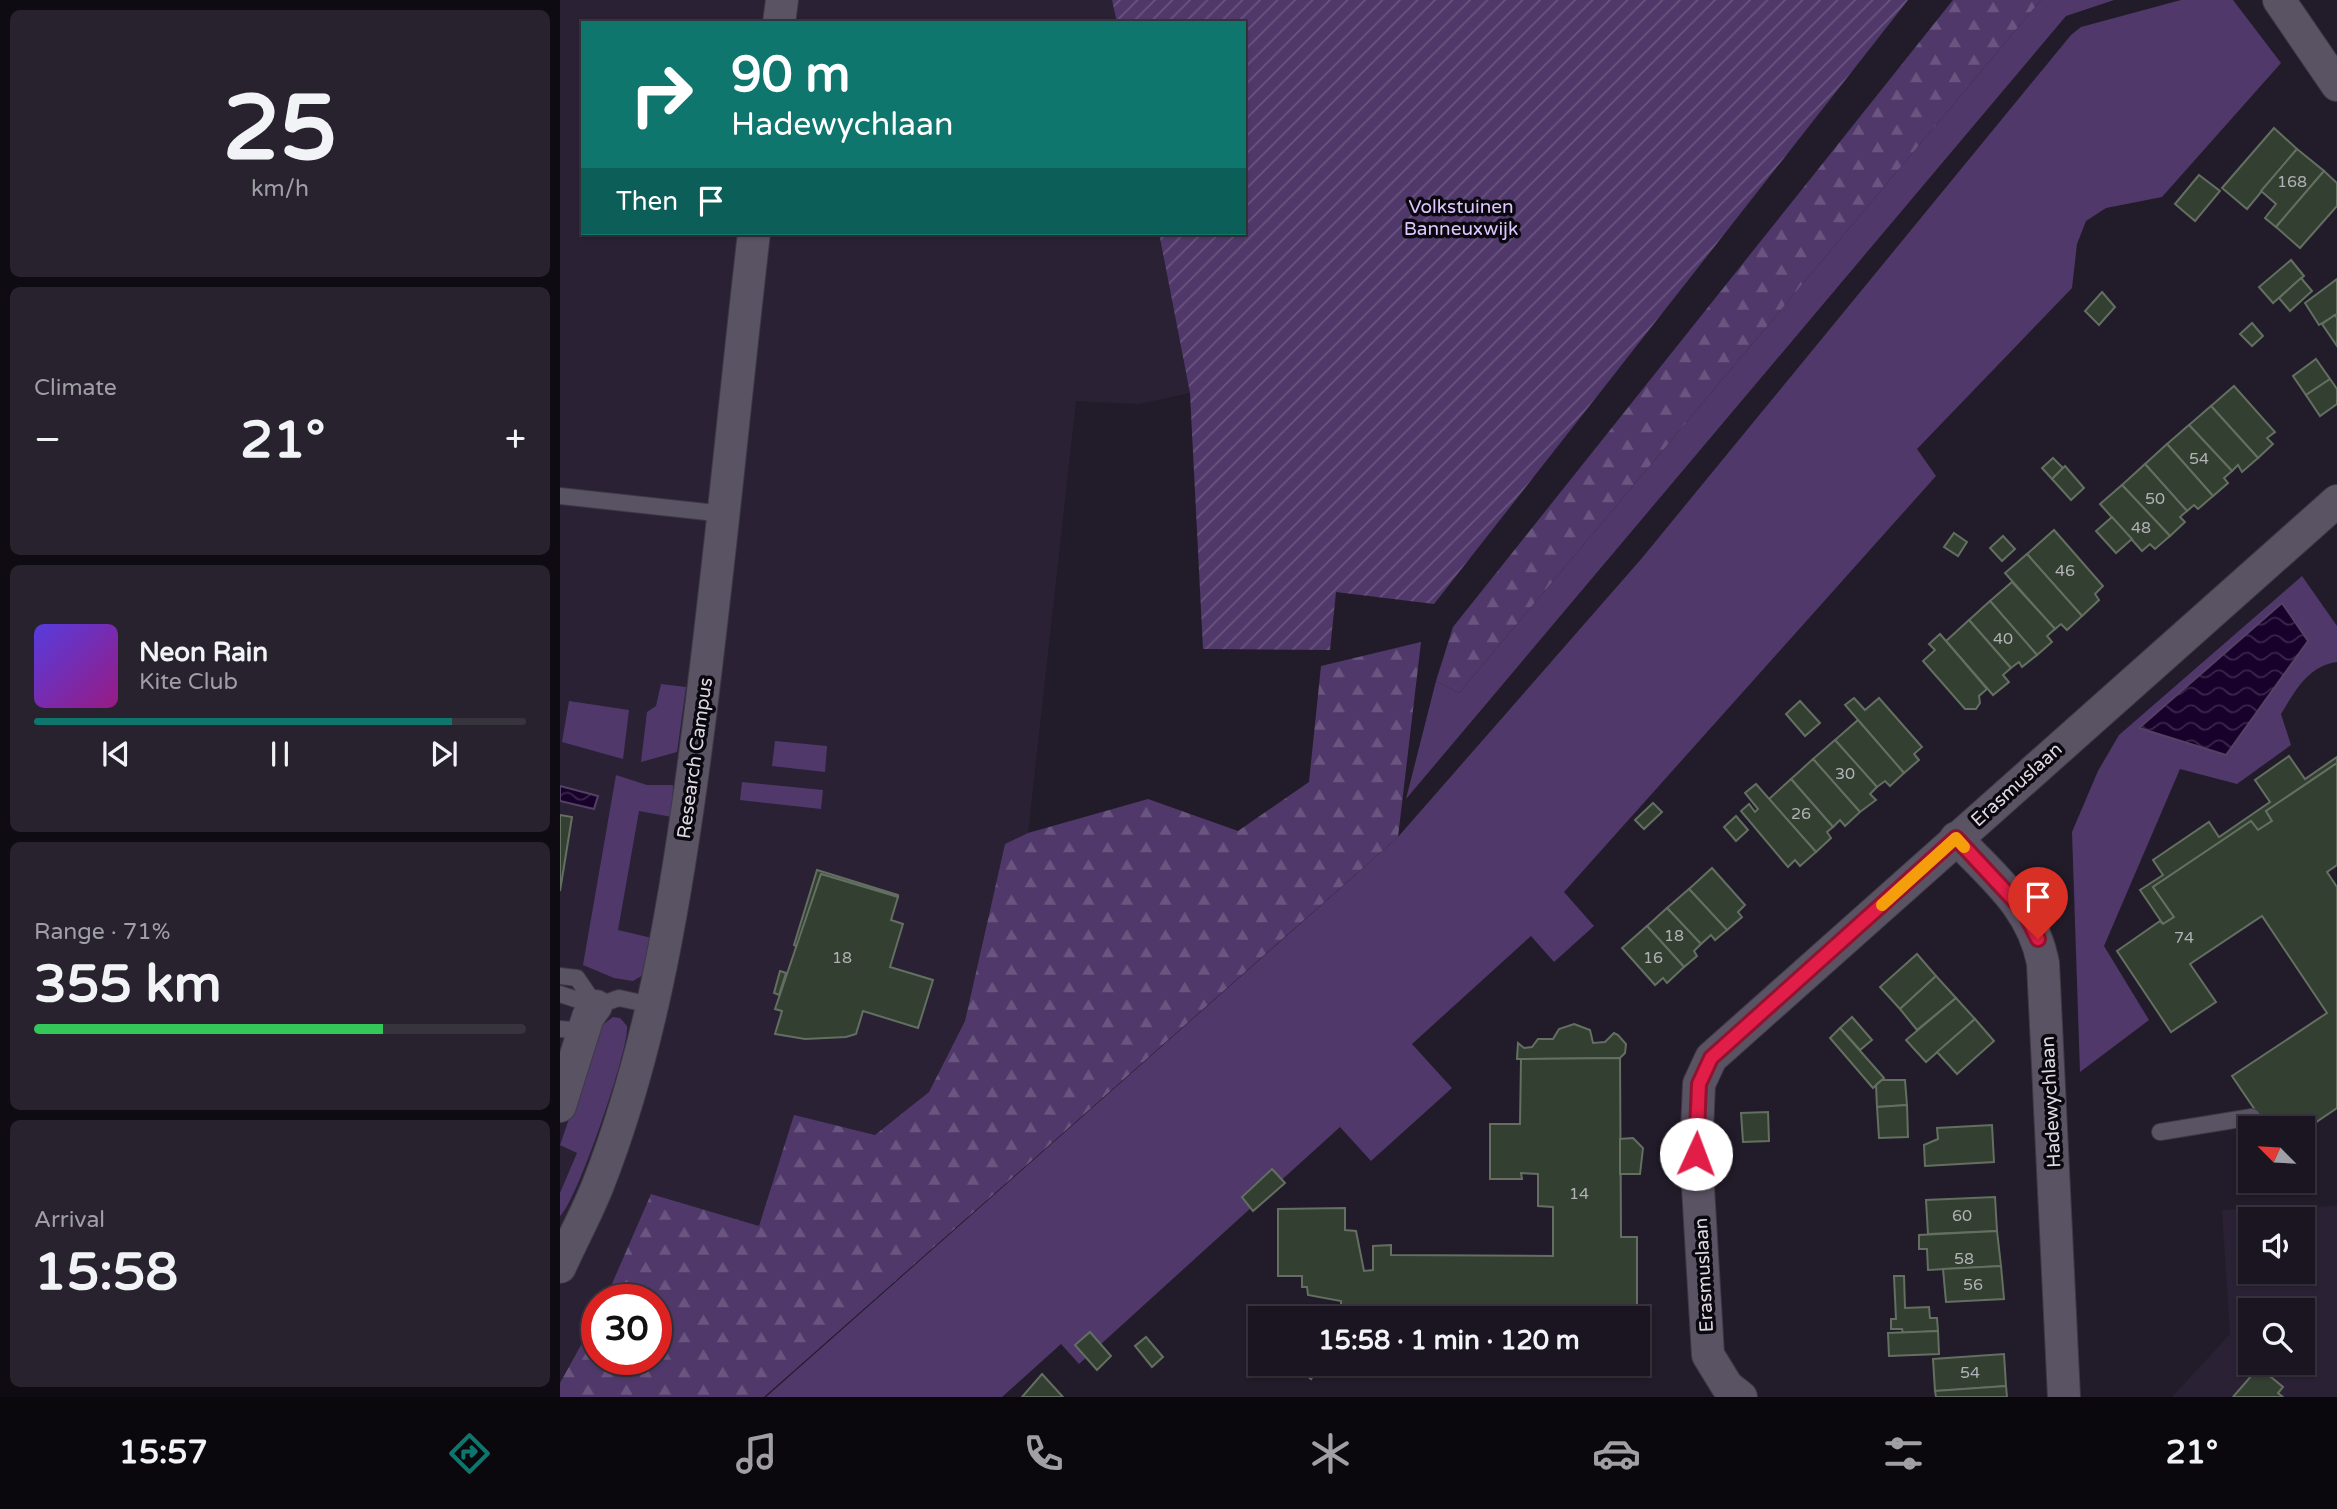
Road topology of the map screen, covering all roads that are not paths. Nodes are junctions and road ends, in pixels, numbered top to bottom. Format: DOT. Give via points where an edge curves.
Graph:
graph roads {
  1 [pos="782,0"];
  2 [pos="2279,0"];
  3 [pos="779,21"];
  4 [pos="2337,85"];
  5 [pos="754,235"];
  6 [pos="560,496"];
  7 [pos="2335,508"];
  8 [pos="725,514"];
  9 [pos="1956,838"];
  10 [pos="568,977"];
  11 [pos="560,994"];
  12 [pos="651,1005"];
  13 [pos="580,1022"];
  14 [pos="560,1106"];
  15 [pos="2238,1119"];
  16 [pos="2160,1132"];
  17 [pos="563,1253"];
  18 [pos="1741,1397"];
  19 [pos="2064,1397"];
  1 -- 3 [label="street"];
  2 -- 4 [label="street"];
  5 -- 8 [label="street, Research Campus"];
  6 -- 8 [label="lane"];
  7 -- 9 [label="street, Erasmuslaan"];
  8 -- 12 [label="street, Research Campus" via="676,891"];
  9 -- 18 [label="street, Erasmuslaan" via="1711,1058 1699,1084 1696,1154 1708,1355 1727,1386"];
  9 -- 19 [label="street, Hadewychlaan" via="2024,911 2038,939 2043,963"];
  10 -- 13 [label="lane"];
  11 -- 13 [label="lane"];
  12 -- 13 [label="lane" via="619,998"];
  12 -- 17 [label="street, Research Campus" via="598,1185"];
  13 -- 14 [label="street"];
  15 -- 16 [label="lane"];
}
